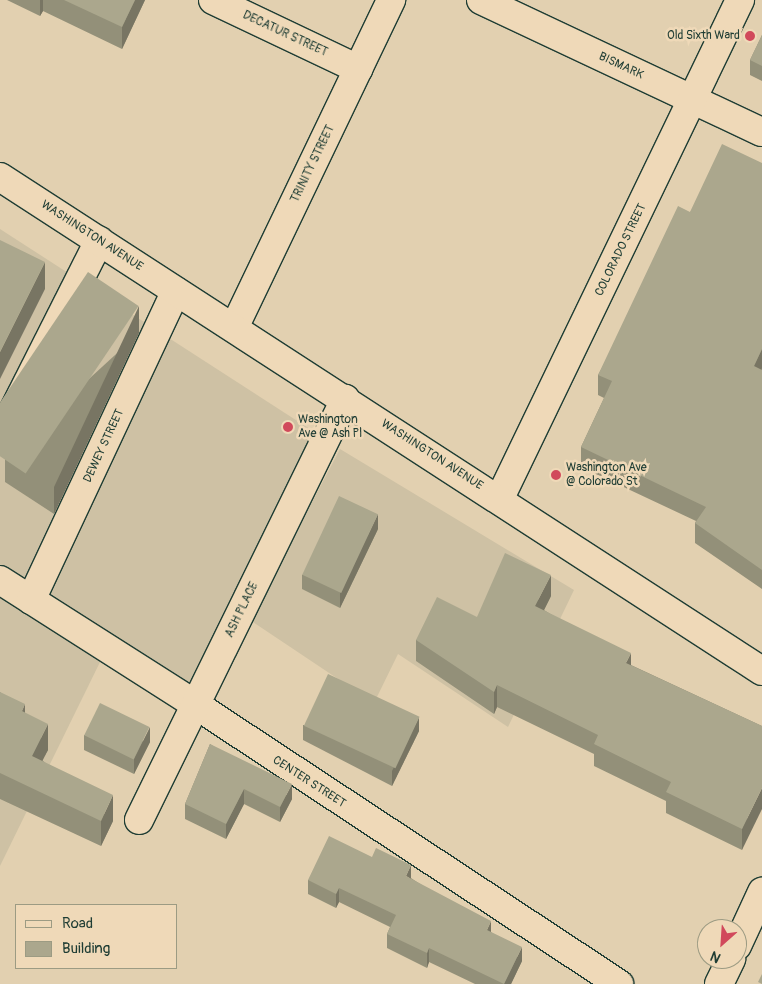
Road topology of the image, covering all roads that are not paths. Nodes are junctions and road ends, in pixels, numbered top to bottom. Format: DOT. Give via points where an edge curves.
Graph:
graph roads {
  1 [pos="213,0"];
  2 [pos="391,0"];
  3 [pos="481,0"];
  4 [pos="740,0"];
  5 [pos="358,69"];
  6 [pos="693,100"];
  7 [pos="762,132"];
  8 [pos="0,177"];
  9 [pos="99,242"];
  10 [pos="176,291"];
  11 [pos="234,328"];
  12 [pos="345,399"];
  13 [pos="0,437"];
  14 [pos="500,498"];
  15 [pos="0,580"];
  16 [pos="30,600"];
  17 [pos="762,672"];
  18 [pos="196,705"];
  19 [pos="139,820"];
  20 [pos="762,892"];
  21 [pos="747,924"];
  22 [pos="726,969"];
  23 [pos="619,984"];
  24 [pos="719,984"];
  1 -- 5 [label="street, DECATUR STREET"];
  2 -- 5 [label="street, TRINITY STREET"];
  3 -- 6 [label="street, BISMARK"];
  4 -- 6 [label="street, COLORADO STREET"];
  5 -- 11 [label="street, TRINITY STREET"];
  6 -- 7 [label="street, BISMARK"];
  6 -- 14 [label="street, COLORADO STREET"];
  8 -- 9 [label="street, WASHINGTON AVENUE"];
  9 -- 10 [label="street, WASHINGTON AVENUE"];
  9 -- 13 [label="street"];
  10 -- 11 [label="street, WASHINGTON AVENUE"];
  10 -- 16 [label="street, DEWEY STREET"];
  11 -- 12 [label="street, WASHINGTON AVENUE"];
  12 -- 14 [label="street, WASHINGTON AVENUE"];
  12 -- 18 [label="street, ASH PLACE"];
  14 -- 17 [label="street, WASHINGTON AVENUE"];
  15 -- 16 [label="street, CENTER STREET"];
  16 -- 18 [label="street, CENTER STREET"];
  18 -- 19 [label="street, ASH PLACE"];
  18 -- 23 [label="street, CENTER STREET"];
  20 -- 21 [label="street"];
  22 -- 24 [label="street"];
}
